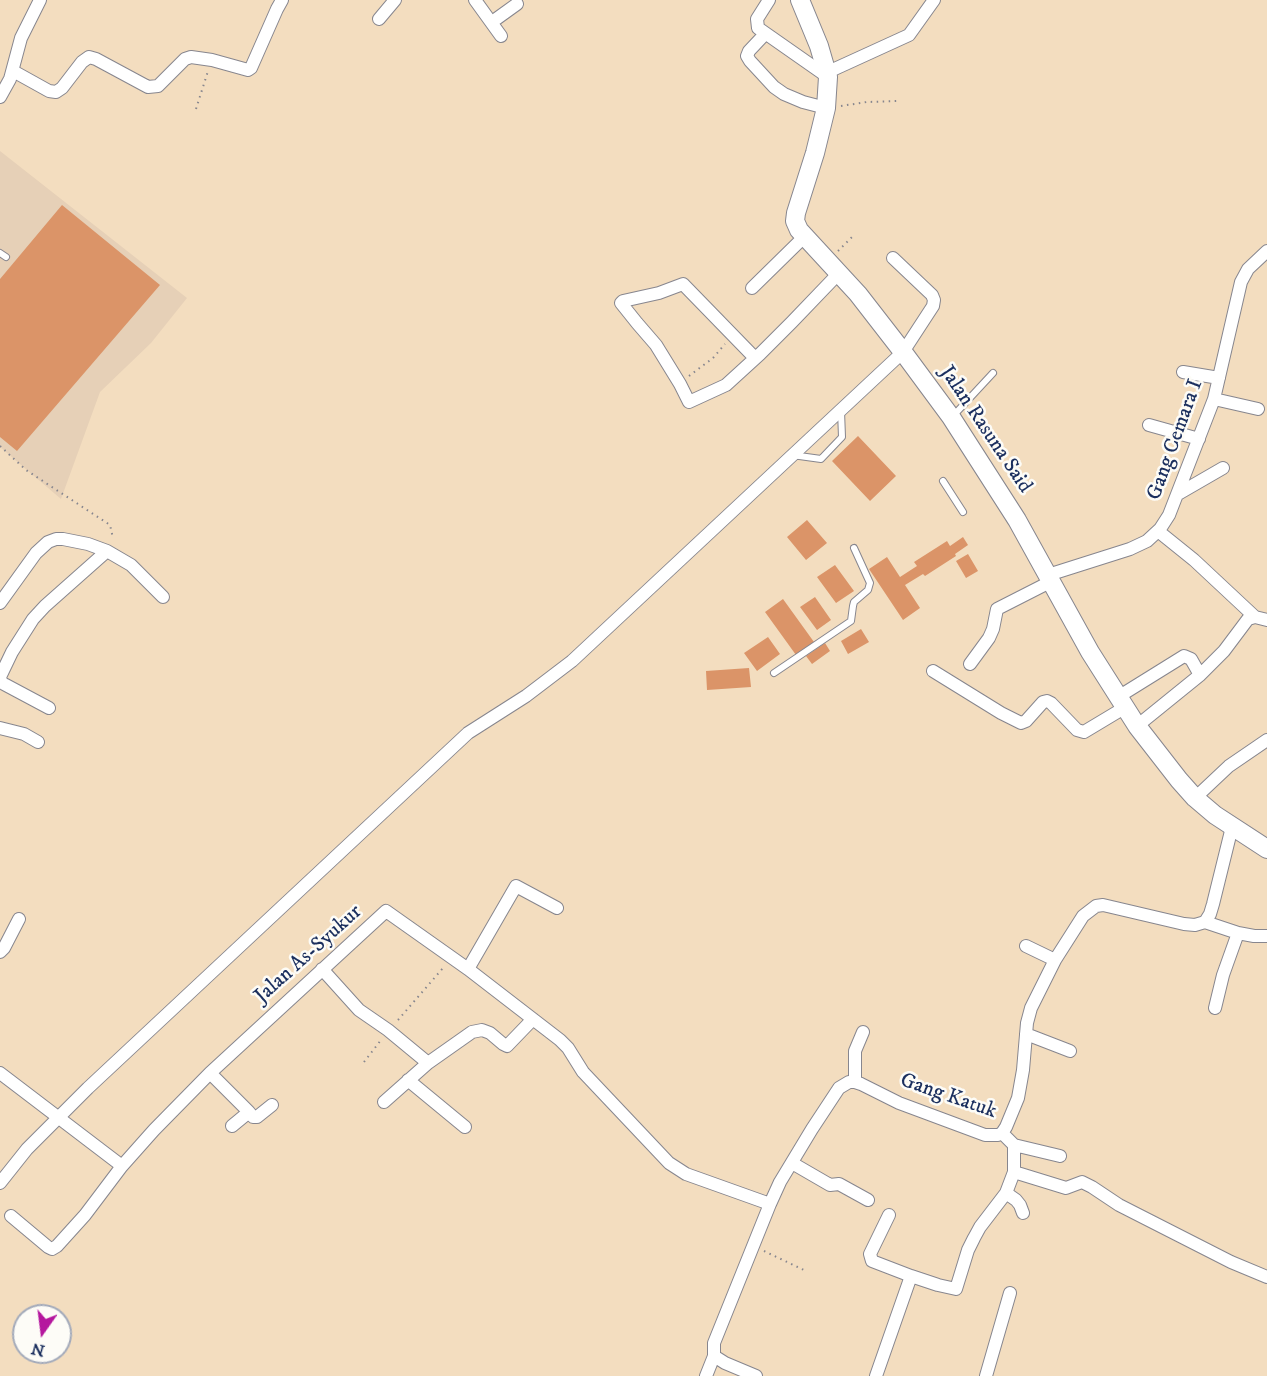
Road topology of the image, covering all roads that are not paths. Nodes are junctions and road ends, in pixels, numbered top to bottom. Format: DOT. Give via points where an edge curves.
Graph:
graph roads {
  1 [pos="40,0"];
  2 [pos="282,0"];
  3 [pos="395,0"];
  4 [pos="475,0"];
  5 [pos="769,0"];
  6 [pos="934,0"];
  7 [pos="799,1"];
  8 [pos="517,4"];
  9 [pos="379,19"];
  10 [pos="492,22"];
  11 [pos="765,34"];
  12 [pos="501,36"];
  13 [pos="13,71"];
  14 [pos="828,74"];
  15 [pos="0,97"];
  16 [pos="826,108"];
  17 [pos="804,237"];
  18 [pos="1267,251"];
  19 [pos="893,258"];
  20 [pos="839,273"];
  21 [pos="752,288"];
  22 [pos="903,352"];
  23 [pos="755,358"];
  24 [pos="1183,372"];
  25 [pos="993,373"];
  26 [pos="1219,378"];
  27 [pos="1214,399"];
  28 [pos="1257,409"];
  29 [pos="841,410"];
  30 [pos="951,417"];
  31 [pos="1149,425"];
  32 [pos="1198,439"];
  33 [pos="792,455"];
  34 [pos="1223,468"];
  35 [pos="943,481"];
  36 [pos="1178,494"];
  37 [pos="963,512"];
  38 [pos="1158,531"];
  39 [pos="854,549"];
  40 [pos="107,551"];
  41 [pos="1050,578"];
  42 [pos="163,597"];
  43 [pos="0,603"];
  44 [pos="1261,619"];
  45 [pos="970,663"];
  46 [pos="933,671"];
  47 [pos="774,673"];
  48 [pos="1200,675"];
  49 [pos="1121,703"];
  50 [pos="49,708"];
  51 [pos="1137,726"];
  52 [pos="0,728"];
  53 [pos="1267,740"];
  54 [pos="39,742"];
  55 [pos="1195,798"];
  56 [pos="1232,827"];
  57 [pos="1267,849"];
  58 [pos="557,908"];
  59 [pos="18,919"];
  60 [pos="1205,922"];
  61 [pos="1238,933"];
  62 [pos="1267,936"];
  63 [pos="1026,946"];
  64 [pos="0,952"];
  65 [pos="1055,960"];
  66 [pos="322,969"];
  67 [pos="468,969"];
  68 [pos="1215,1008"];
  69 [pos="533,1018"];
  70 [pos="863,1032"];
  71 [pos="1026,1034"];
  72 [pos="1070,1051"];
  73 [pos="428,1063"];
  74 [pos="0,1073"];
  75 [pos="210,1073"];
  76 [pos="408,1080"];
  77 [pos="855,1082"];
  78 [pos="384,1102"];
  79 [pos="272,1105"];
  80 [pos="249,1112"];
  81 [pos="58,1118"];
  82 [pos="232,1126"];
  83 [pos="465,1127"];
  84 [pos="1002,1133"];
  85 [pos="1014,1145"];
  86 [pos="1060,1156"];
  87 [pos="792,1163"];
  88 [pos="122,1166"];
  89 [pos="1014,1172"];
  90 [pos="0,1183"];
  91 [pos="1006,1193"];
  92 [pos="868,1200"];
  93 [pos="770,1204"];
  94 [pos="1023,1213"];
  95 [pos="889,1215"];
  96 [pos="11,1216"];
  97 [pos="911,1276"];
  98 [pos="1267,1277"];
  99 [pos="1011,1293"];
  100 [pos="714,1356"];
  101 [pos="706,1376"];
  102 [pos="756,1376"];
  103 [pos="876,1376"];
  104 [pos="986,1376"];
  1 -- 13 [label="street" via="21,38"];
  2 -- 13 [label="street" via="251,69 191,57 153,88 88,57 56,92"];
  3 -- 9 [label="street"];
  4 -- 10 [label="street"];
  5 -- 11 [label="street" via="757,19 758,28"];
  6 -- 14 [label="street" via="909,35"];
  7 -- 14 [label="main road, Jalan Rasuna Said"];
  8 -- 10 [label="street"];
  10 -- 12 [label="street"];
  11 -- 14 [label="street"];
  11 -- 16 [label="street" via="749,51 750,61 784,94"];
  13 -- 15 [label="street"];
  14 -- 16 [label="main road, Jalan Rasuna Said"];
  16 -- 17 [label="main road, Jalan Rasuna Said" via="796,213 795,221"];
  17 -- 20 [label="main road, Jalan Rasuna Said"];
  17 -- 21 [label="street"];
  18 -- 26 [label="street, Gang Cemara I" via="1248,268 1241,282"];
  19 -- 22 [label="street" via="934,300"];
  20 -- 22 [label="main road, Jalan Rasuna Said"];
  20 -- 23 [label="street"];
  22 -- 29 [label="street"];
  22 -- 30 [label="main road, Jalan Rasuna Said"];
  23 -- 23 [label="street" via="683,284 621,303 656,345 689,402 726,385"];
  24 -- 26 [label="street"];
  25 -- 30 [label="lane"];
  26 -- 27 [label="street, Gang Cemara I"];
  27 -- 28 [label="street"];
  27 -- 32 [label="street, Gang Cemara I"];
  29 -- 33 [label="street"];
  29 -- 33 [label="lane" via="842,437 821,459"];
  30 -- 41 [label="main road, Jalan Rasuna Said"];
  31 -- 32 [label="street"];
  32 -- 36 [label="street, Gang Cemara I"];
  33 -- 81 [label="street" via="572,661 468,733"];
  34 -- 36 [label="street"];
  35 -- 37 [label="lane"];
  36 -- 38 [label="street, Gang Cemara I"];
  38 -- 41 [label="street, Gang Cemara I" via="1130,549"];
  38 -- 44 [label="street"];
  39 -- 47 [label="lane" via="870,583 854,602 851,621"];
  40 -- 42 [label="street" via="131,565"];
  40 -- 43 [label="street" via="63,539 48,542"];
  40 -- 50 [label="street" via="33,619 0,677 4,684"];
  41 -- 45 [label="street, Gang Cemara I" via="997,609 989,638"];
  41 -- 49 [label="main road, Jalan Rasuna Said"];
  44 -- 48 [label="street" via="1248,619"];
  46 -- 49 [label="street" via="1021,723 1047,701 1084,732"];
  48 -- 49 [label="street" via="1191,659 1184,656"];
  48 -- 51 [label="street"];
  49 -- 51 [label="main road, Jalan Rasuna Said"];
  51 -- 55 [label="main road, Jalan Rasuna Said"];
  52 -- 54 [label="street"];
  53 -- 55 [label="street" via="1229,766"];
  55 -- 56 [label="main road, Jalan Rasuna Said"];
  56 -- 57 [label="main road, Jalan Rasuna Said"];
  56 -- 60 [label="street"];
  58 -- 67 [label="street" via="516,886"];
  59 -- 64 [label="street"];
  60 -- 61 [label="street, Gang Katuk"];
  60 -- 65 [label="street, Gang Katuk" via="1184,924 1102,904 1083,916"];
  61 -- 62 [label="street, Gang Katuk"];
  61 -- 68 [label="street"];
  63 -- 65 [label="street"];
  65 -- 71 [label="street, Gang Katuk" via="1031,1008"];
  66 -- 67 [label="street, Jalan As-Syukur" via="386,911"];
  66 -- 73 [label="street" via="359,1010"];
  66 -- 75 [label="street, Jalan As-Syukur"];
  67 -- 69 [label="street, Jalan As-Syukur"];
  69 -- 73 [label="street" via="507,1046 490,1033 472,1032"];
  69 -- 93 [label="street, Jalan As-Syukur" via="568,1048 583,1072 669,1163 686,1174"];
  70 -- 77 [label="street" via="855,1050"];
  71 -- 72 [label="street"];
  71 -- 84 [label="street, Gang Katuk" via="1018,1098"];
  73 -- 76 [label="street"];
  74 -- 81 [label="street"];
  75 -- 80 [label="street"];
  75 -- 88 [label="street, Jalan As-Syukur"];
  76 -- 78 [label="street"];
  76 -- 83 [label="street"];
  77 -- 84 [label="street, Gang Katuk" via="985,1135"];
  77 -- 87 [label="street" via="839,1088"];
  79 -- 80 [label="street" via="260,1116"];
  80 -- 82 [label="street"];
  81 -- 88 [label="street"];
  81 -- 90 [label="street"];
  84 -- 85 [label="street"];
  85 -- 86 [label="street"];
  85 -- 89 [label="street"];
  87 -- 92 [label="street" via="830,1185 839,1184"];
  87 -- 93 [label="street"];
  88 -- 96 [label="street, Jalan As-Syukur" via="85,1215 52,1249"];
  89 -- 91 [label="street"];
  89 -- 98 [label="street" via="1066,1188 1082,1182 1119,1205"];
  91 -- 94 [label="street" via="1016,1200"];
  91 -- 97 [label="street" via="968,1250 958,1279 961,1292"];
  93 -- 100 [label="street" via="714,1343"];
  95 -- 97 [label="street" via="870,1254 872,1261"];
  97 -- 103 [label="street"];
  99 -- 104 [label="street"];
  100 -- 101 [label="street"];
  100 -- 102 [label="street"];
}
